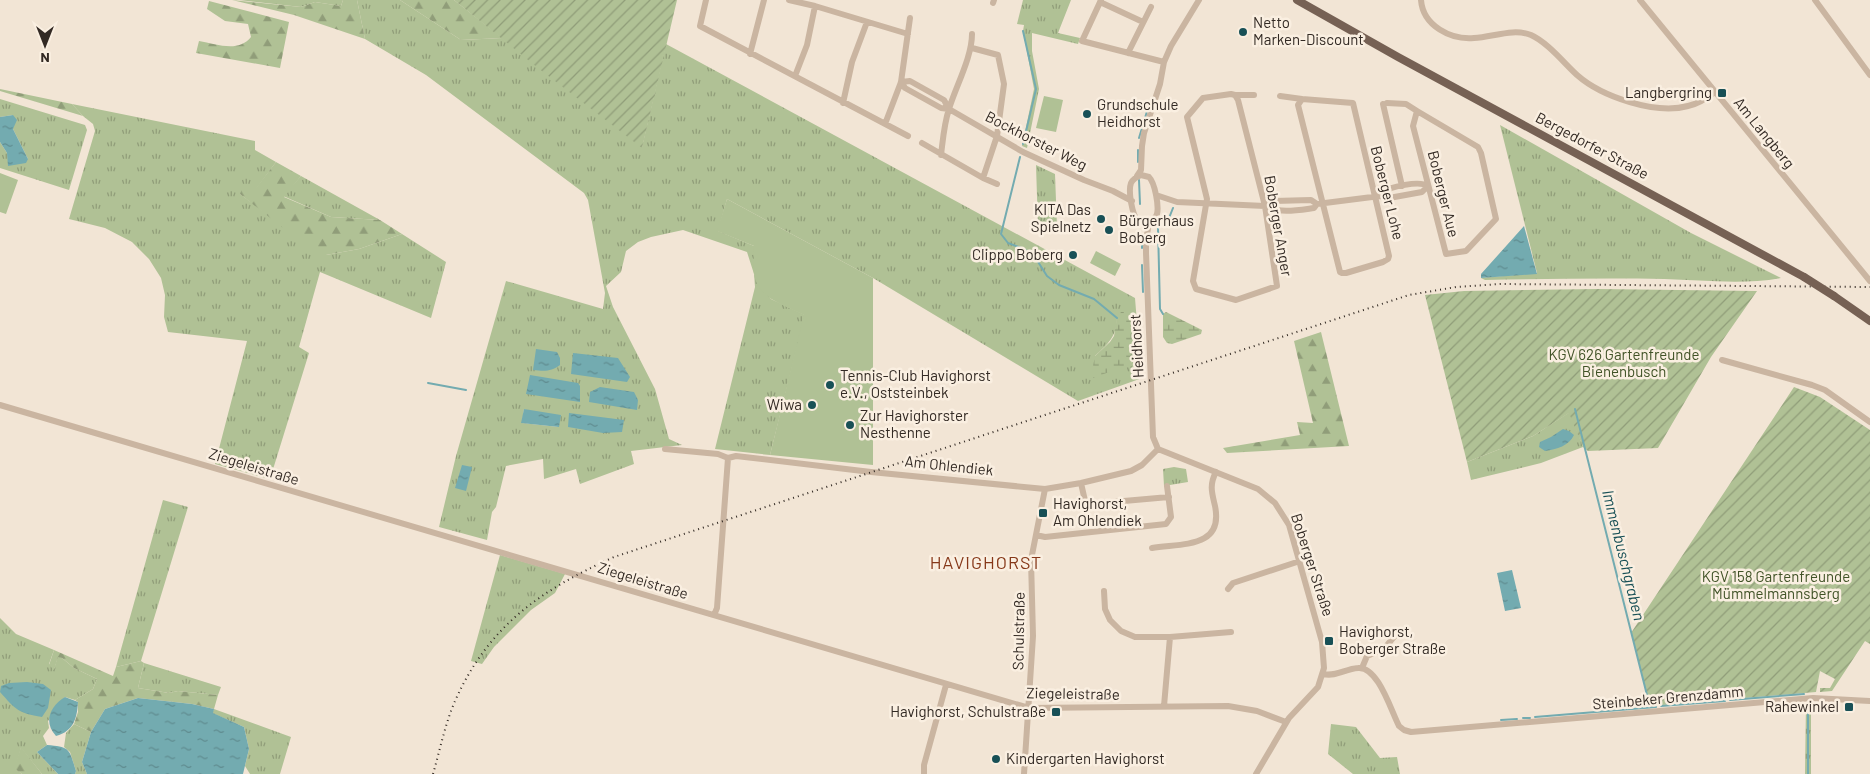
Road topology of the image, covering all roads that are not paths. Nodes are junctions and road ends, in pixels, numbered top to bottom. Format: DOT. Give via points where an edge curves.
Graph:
graph roads {
  1 [pos="706,0"];
  2 [pos="764,0"];
  3 [pos="789,0"];
  4 [pos="1199,0"];
  5 [pos="1297,0"];
  6 [pos="1421,0"];
  7 [pos="1640,0"];
  8 [pos="1815,0"];
  9 [pos="1100,1"];
  10 [pos="815,6"];
  11 [pos="1151,7"];
  12 [pos="910,18"];
  13 [pos="867,22"];
  14 [pos="1143,22"];
  15 [pos="908,34"];
  16 [pos="972,34"];
  17 [pos="972,48"];
  18 [pos="1128,53"];
  19 [pos="750,54"];
  20 [pos="1164,62"];
  21 [pos="1870,75"];
  22 [pos="795,76"];
  23 [pos="901,82"];
  24 [pos="1715,92"];
  25 [pos="1235,95"];
  26 [pos="1254,95"];
  27 [pos="1280,96"];
  28 [pos="1302,99"];
  29 [pos="843,103"];
  30 [pos="949,109"];
  31 [pos="1417,111"];
  32 [pos="885,124"];
  33 [pos="908,136"];
  34 [pos="997,136"];
  35 [pos="922,143"];
  36 [pos="941,155"];
  37 [pos="1142,157"];
  38 [pos="1138,176"];
  39 [pos="1149,177"];
  40 [pos="983,178"];
  41 [pos="997,184"];
  42 [pos="1130,186"];
  43 [pos="1402,186"];
  44 [pos="1428,186"];
  45 [pos="1113,191"];
  46 [pos="1156,195"];
  47 [pos="1377,196"];
  48 [pos="1132,201"];
  49 [pos="1177,202"];
  50 [pos="1319,204"];
  51 [pos="1207,205"];
  52 [pos="1265,206"];
  53 [pos="1157,207"];
  54 [pos="1140,222"];
  55 [pos="1150,222"];
  56 [pos="1146,241"];
  57 [pos="1869,280"];
  58 [pos="1870,321"];
  59 [pos="1722,360"];
  60 [pos="0,405"];
  61 [pos="1870,422"];
  62 [pos="665,449"];
  63 [pos="1158,449"];
  64 [pos="728,458"];
  65 [pos="1216,472"];
  66 [pos="1081,483"];
  67 [pos="1168,486"];
  68 [pos="1046,488"];
  69 [pos="1169,496"];
  70 [pos="1036,535"];
  71 [pos="1152,548"];
  72 [pos="1300,561"];
  73 [pos="1228,589"];
  74 [pos="1104,591"];
  75 [pos="714,616"];
  76 [pos="1231,632"];
  77 [pos="1397,633"];
  78 [pos="1170,637"];
  79 [pos="1362,668"];
  80 [pos="1323,674"];
  81 [pos="946,685"];
  82 [pos="1870,702"];
  83 [pos="1164,706"];
  84 [pos="1029,708"];
  85 [pos="1286,722"];
  86 [pos="924,774"];
  87 [pos="1024,774"];
  88 [pos="1256,774"];
  1 -- 19 [label="street" via="700,26"];
  2 -- 19 [label="street"];
  3 -- 10 [label="street"];
  4 -- 20 [label="street, Heidhorst"];
  5 -- 58 [label="main road, Bergedorfer Straße, bridge" via="1804,277"];
  6 -- 24 [label="street" via="1425,14 1438,29 1473,38 1509,33 1530,35 1540,40 1580,77 1624,100 1657,108 1681,108"];
  7 -- 24 [label="street, Am Langberg"];
  8 -- 21 [label="street"];
  9 -- 14 [label="street"];
  9 -- 18 [label="street" via="1082,41"];
  10 -- 13 [label="street"];
  10 -- 22 [label="street" via="807,45"];
  11 -- 14 [label="street"];
  12 -- 15 [label="street"];
  13 -- 15 [label="street"];
  13 -- 29 [label="street" via="852,62"];
  14 -- 18 [label="street"];
  15 -- 23 [label="street"];
  16 -- 17 [label="street"];
  17 -- 30 [label="street"];
  17 -- 34 [label="street" via="998,55 1004,84"];
  18 -- 20 [label="street"];
  19 -- 22 [label="street"];
  20 -- 37 [label="street, Heidhorst" via="1144,133"];
  22 -- 29 [label="street"];
  23 -- 30 [label="street, Bockhorster Weg" via="910,81 944,100"];
  23 -- 32 [label="street"];
  24 -- 57 [label="street, Am Langberg"];
  25 -- 26 [label="street, Boberger Anger"];
  25 -- 51 [label="street, Boberger Anger" via="1203,98 1187,117"];
  25 -- 52 [label="street, Boberger Anger"];
  27 -- 28 [label="street, Boberger Lohe"];
  28 -- 47 [label="street, Boberger Lohe" via="1353,103"];
  28 -- 50 [label="street, Boberger Lohe" via="1298,104"];
  29 -- 32 [label="street"];
  30 -- 34 [label="street, Bockhorster Weg"];
  30 -- 36 [label="street"];
  31 -- 43 [label="street, Boberger Aue" via="1406,104 1385,104"];
  31 -- 44 [label="street, Boberger Aue" via="1413,126"];
  31 -- 44 [label="street, Boberger Aue" via="1478,147 1496,219 1466,251 1446,254"];
  32 -- 33 [label="street"];
  34 -- 40 [label="street"];
  34 -- 45 [label="street, Bockhorster Weg" via="1035,158"];
  35 -- 36 [label="street"];
  36 -- 40 [label="street"];
  37 -- 38 [label="street, Heidhorst"];
  37 -- 39 [label="street, Heidhorst"];
  38 -- 39 [label="street"];
  38 -- 42 [label="street, Heidhorst"];
  39 -- 46 [label="street, Heidhorst"];
  40 -- 41 [label="street"];
  42 -- 45 [label="street" via="1122,191"];
  42 -- 48 [label="street, Heidhorst"];
  43 -- 44 [label="street" via="1422,182"];
  43 -- 47 [label="street"];
  44 -- 47 [label="street" via="1422,192 1389,198"];
  45 -- 48 [label="street, Bockhorster Weg"];
  46 -- 49 [label="street"];
  46 -- 53 [label="street, Heidhorst"];
  47 -- 50 [label="street"];
  47 -- 50 [label="street, Boberger Lohe" via="1388,259 1342,274"];
  48 -- 54 [label="street, Heidhorst" via="1134,215"];
  49 -- 51 [label="street"];
  49 -- 53 [label="street"];
  50 -- 52 [label="street" via="1314,208 1279,210"];
  51 -- 52 [label="street"];
  51 -- 52 [label="street, Boberger Anger" via="1193,281 1196,289 1236,300 1277,286"];
  53 -- 55 [label="street, Heidhorst" via="1156,216"];
  54 -- 55 [label="street"];
  54 -- 56 [label="street, Heidhorst"];
  55 -- 56 [label="street, Heidhorst"];
  56 -- 63 [label="street, Heidhorst" via="1153,437"];
  59 -- 61 [label="street" via="1812,385"];
  60 -- 75 [label="street, Ziegeleistraße"];
  62 -- 64 [label="street, Am Ohlendiek" via="718,454"];
  63 -- 65 [label="street, Boberger Straße"];
  63 -- 66 [label="street, Am Ohlendiek" via="1135,470"];
  64 -- 68 [label="street, Am Ohlendiek" via="736,456"];
  64 -- 75 [label="street"];
  65 -- 71 [label="street" via="1211,488 1217,517 1211,534 1200,541"];
  65 -- 72 [label="street, Boberger Straße" via="1258,489 1272,500 1287,521"];
  66 -- 68 [label="street, Am Ohlendiek"];
  66 -- 69 [label="street" via="1085,501 1090,504"];
  67 -- 69 [label="street"];
  68 -- 70 [label="street, Schulstraße"];
  69 -- 70 [label="street" via="1171,517 1166,524 1046,537"];
  70 -- 84 [label="street, Schulstraße" via="1031,560 1034,636"];
  72 -- 73 [label="street" via="1233,583"];
  72 -- 80 [label="street, Boberger Straße" via="1323,645"];
  74 -- 78 [label="street" via="1107,615 1121,631 1135,637"];
  75 -- 81 [label="street, Ziegeleistraße"];
  76 -- 78 [label="street"];
  77 -- 79 [label="street" via="1382,650 1367,656"];
  78 -- 83 [label="street"];
  79 -- 80 [label="street"];
  79 -- 82 [label="street, Steinbeker Grenzdamm" via="1376,678 1402,729 1415,732 1813,698"];
  80 -- 85 [label="street, Boberger Straße" via="1316,690"];
  81 -- 84 [label="street, Ziegeleistraße"];
  81 -- 86 [label="street"];
  83 -- 84 [label="street, Ziegeleistraße"];
  83 -- 85 [label="street, Ziegeleistraße" via="1228,706 1257,711"];
  84 -- 87 [label="street, Schulstraße"];
  85 -- 88 [label="street, Boberger Straße"];
}
